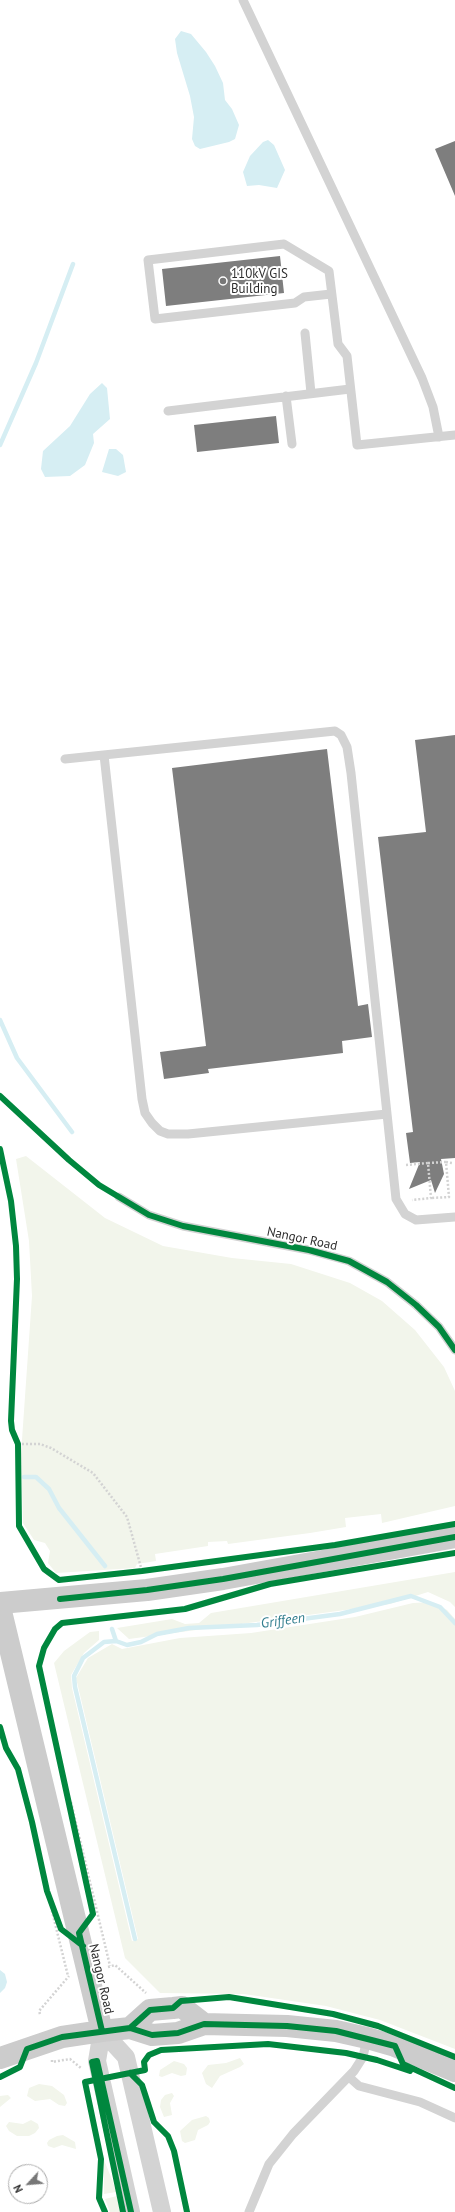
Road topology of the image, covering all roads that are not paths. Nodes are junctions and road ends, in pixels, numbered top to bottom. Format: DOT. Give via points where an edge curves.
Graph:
graph roads {
  1 [pos="243,0"];
  2 [pos="331,294"];
  3 [pos="305,334"];
  4 [pos="350,389"];
  5 [pos="311,393"];
  6 [pos="286,396"];
  7 [pos="168,411"];
  8 [pos="455,435"];
  9 [pos="439,437"];
  10 [pos="292,444"];
  11 [pos="104,755"];
  12 [pos="65,759"];
  13 [pos="388,1114"];
  14 [pos="119,1197"];
  15 [pos="455,1217"];
  16 [pos="455,1350"];
  17 [pos="455,1537"];
  18 [pos="0,1603"];
  19 [pos="0,1607"];
  20 [pos="204,2024"];
  21 [pos="130,2028"];
  22 [pos="102,2031"];
  23 [pos="367,2038"];
  24 [pos="0,2058"];
  25 [pos="455,2071"];
  26 [pos="349,2077"];
  27 [pos="455,2118"];
  28 [pos="152,2168"];
  29 [pos="122,2174"];
  30 [pos="131,2212"];
  31 [pos="162,2212"];
  32 [pos="249,2212"];
  1 -- 9 [label="lane" via="422,378 433,407"];
  2 -- 2 [label="lane" via="329,271 284,244 148,260 155,319 296,303 304,297"];
  2 -- 4 [label="lane" via="338,344 347,356"];
  3 -- 5 [label="lane"];
  4 -- 5 [label="lane"];
  4 -- 9 [label="lane" via="357,445"];
  5 -- 6 [label="lane"];
  6 -- 7 [label="lane"];
  6 -- 10 [label="lane"];
  8 -- 9 [label="lane"];
  11 -- 12 [label="lane"];
  11 -- 13 [label="lane" via="142,1099 145,1113 152,1123 160,1131 168,1134 188,1134"];
  11 -- 13 [label="lane" via="335,730 341,735 347,747 351,773"];
  13 -- 15 [label="lane" via="396,1199 405,1214 416,1220"];
  14 -- 16 [label="lane, Nangor Road" via="149,1215 183,1226 309,1250 350,1261 387,1282 416,1305 439,1327"];
  17 -- 18 [label="main road" via="147,1590"];
  19 -- 22 [label="main road, Nangor Road"];
  20 -- 21 [label="main road" via="174,2033 152,2035"];
  20 -- 21 [label="main road" via="182,2007 150,2010"];
  20 -- 23 [label="main road" via="336,2030"];
  21 -- 22 [label="main road"];
  22 -- 24 [label="main road" via="62,2037"];
  22 -- 28 [label="street" via="126,2057"];
  22 -- 29 [label="street" via="93,2081"];
  23 -- 25 [label="main road" via="395,2046"];
  23 -- 26 [label="lane" via="363,2057"];
  26 -- 27 [label="lane" via="359,2086 420,2102"];
  26 -- 32 [label="lane" via="293,2134 269,2164"];
  28 -- 29 [label="street"];
  28 -- 31 [label="street"];
  29 -- 30 [label="street"];
}
